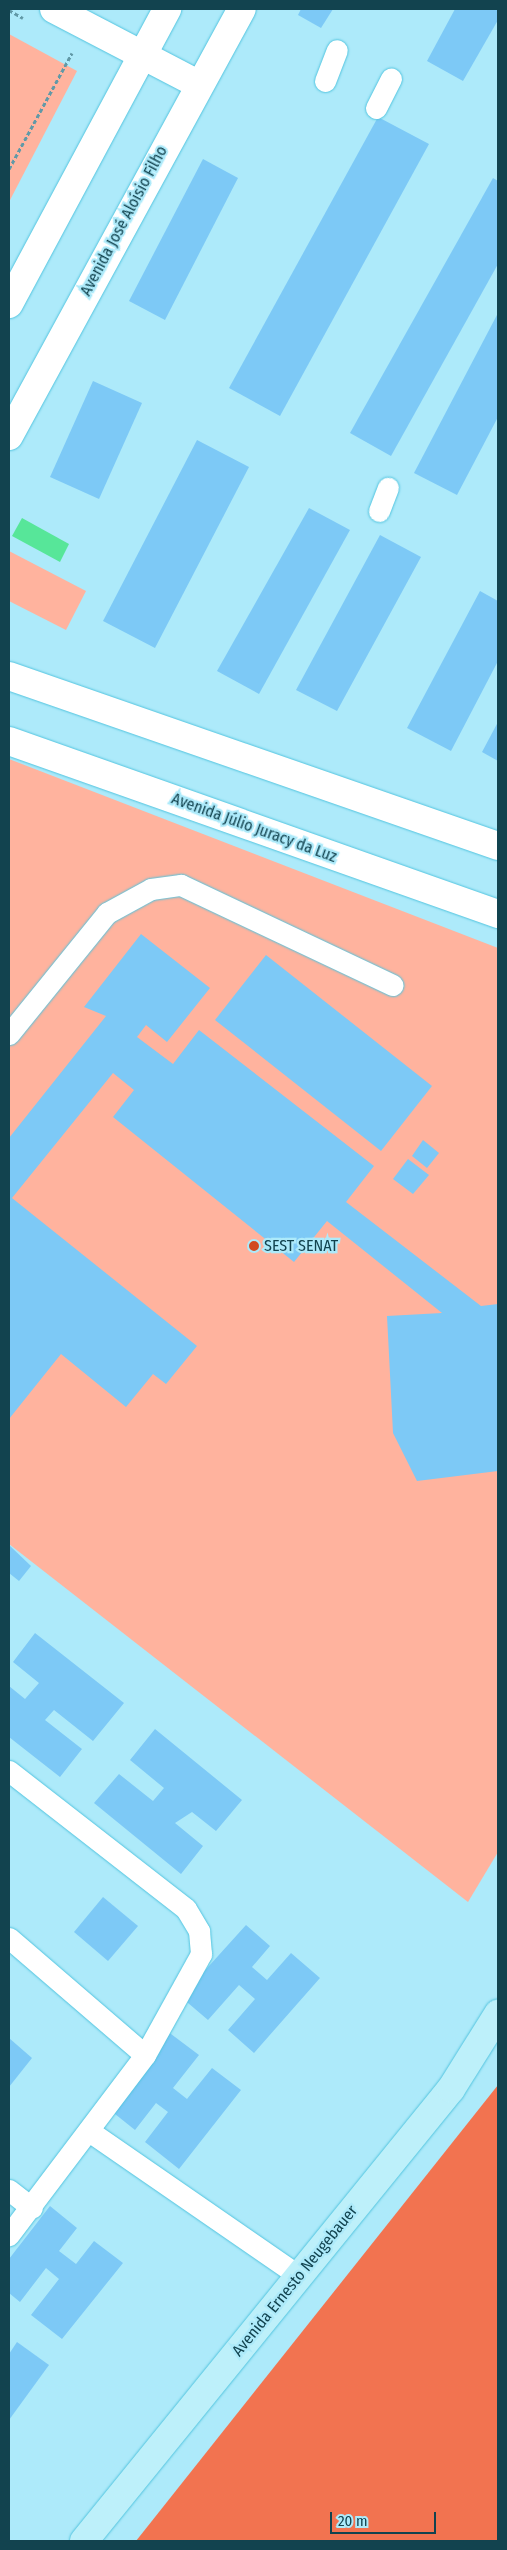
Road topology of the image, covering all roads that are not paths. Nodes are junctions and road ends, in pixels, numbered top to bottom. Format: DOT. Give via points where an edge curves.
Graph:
graph roads {
  1 [pos="54,9"];
  2 [pos="167,9"];
  3 [pos="242,9"];
  4 [pos="337,50"];
  5 [pos="141,56"];
  6 [pos="392,79"];
  7 [pos="324,81"];
  8 [pos="198,84"];
  9 [pos="376,108"];
  10 [pos="9,304"];
  11 [pos="9,436"];
  12 [pos="388,488"];
  13 [pos="379,511"];
  14 [pos="9,676"];
  15 [pos="9,741"];
  16 [pos="498,846"];
  17 [pos="498,914"];
  18 [pos="393,985"];
  19 [pos="9,1034"];
  20 [pos="9,1771"];
  21 [pos="9,1938"];
  22 [pos="498,2014"];
  23 [pos="145,2055"];
  24 [pos="89,2130"];
  25 [pos="9,2190"];
  26 [pos="32,2208"];
  27 [pos="9,2235"];
  28 [pos="299,2276"];
  29 [pos="84,2541"];
  1 -- 5 [label="street"];
  2 -- 5 [label="street"];
  3 -- 8 [label="street, Avenida José Aloísio Filho"];
  4 -- 7 [label="lane"];
  5 -- 8 [label="street"];
  5 -- 10 [label="street"];
  6 -- 9 [label="lane"];
  8 -- 11 [label="street, Avenida José Aloísio Filho"];
  12 -- 13 [label="lane"];
  14 -- 16 [label="street"];
  15 -- 17 [label="street, Avenida Júlio Juracy da Luz"];
  18 -- 19 [label="lane" via="181,885 158,888 107,913"];
  20 -- 23 [label="lane" via="186,1909 199,1931 201,1954"];
  21 -- 23 [label="lane"];
  22 -- 28 [label="main road, Avenida Ernesto Neugebauer" via="451,2089"];
  23 -- 24 [label="lane"];
  24 -- 26 [label="lane"];
  24 -- 28 [label="lane"];
  25 -- 26 [label="lane"];
  26 -- 27 [label="lane"];
  28 -- 29 [label="main road, Avenida Ernesto Neugebauer"];
}
